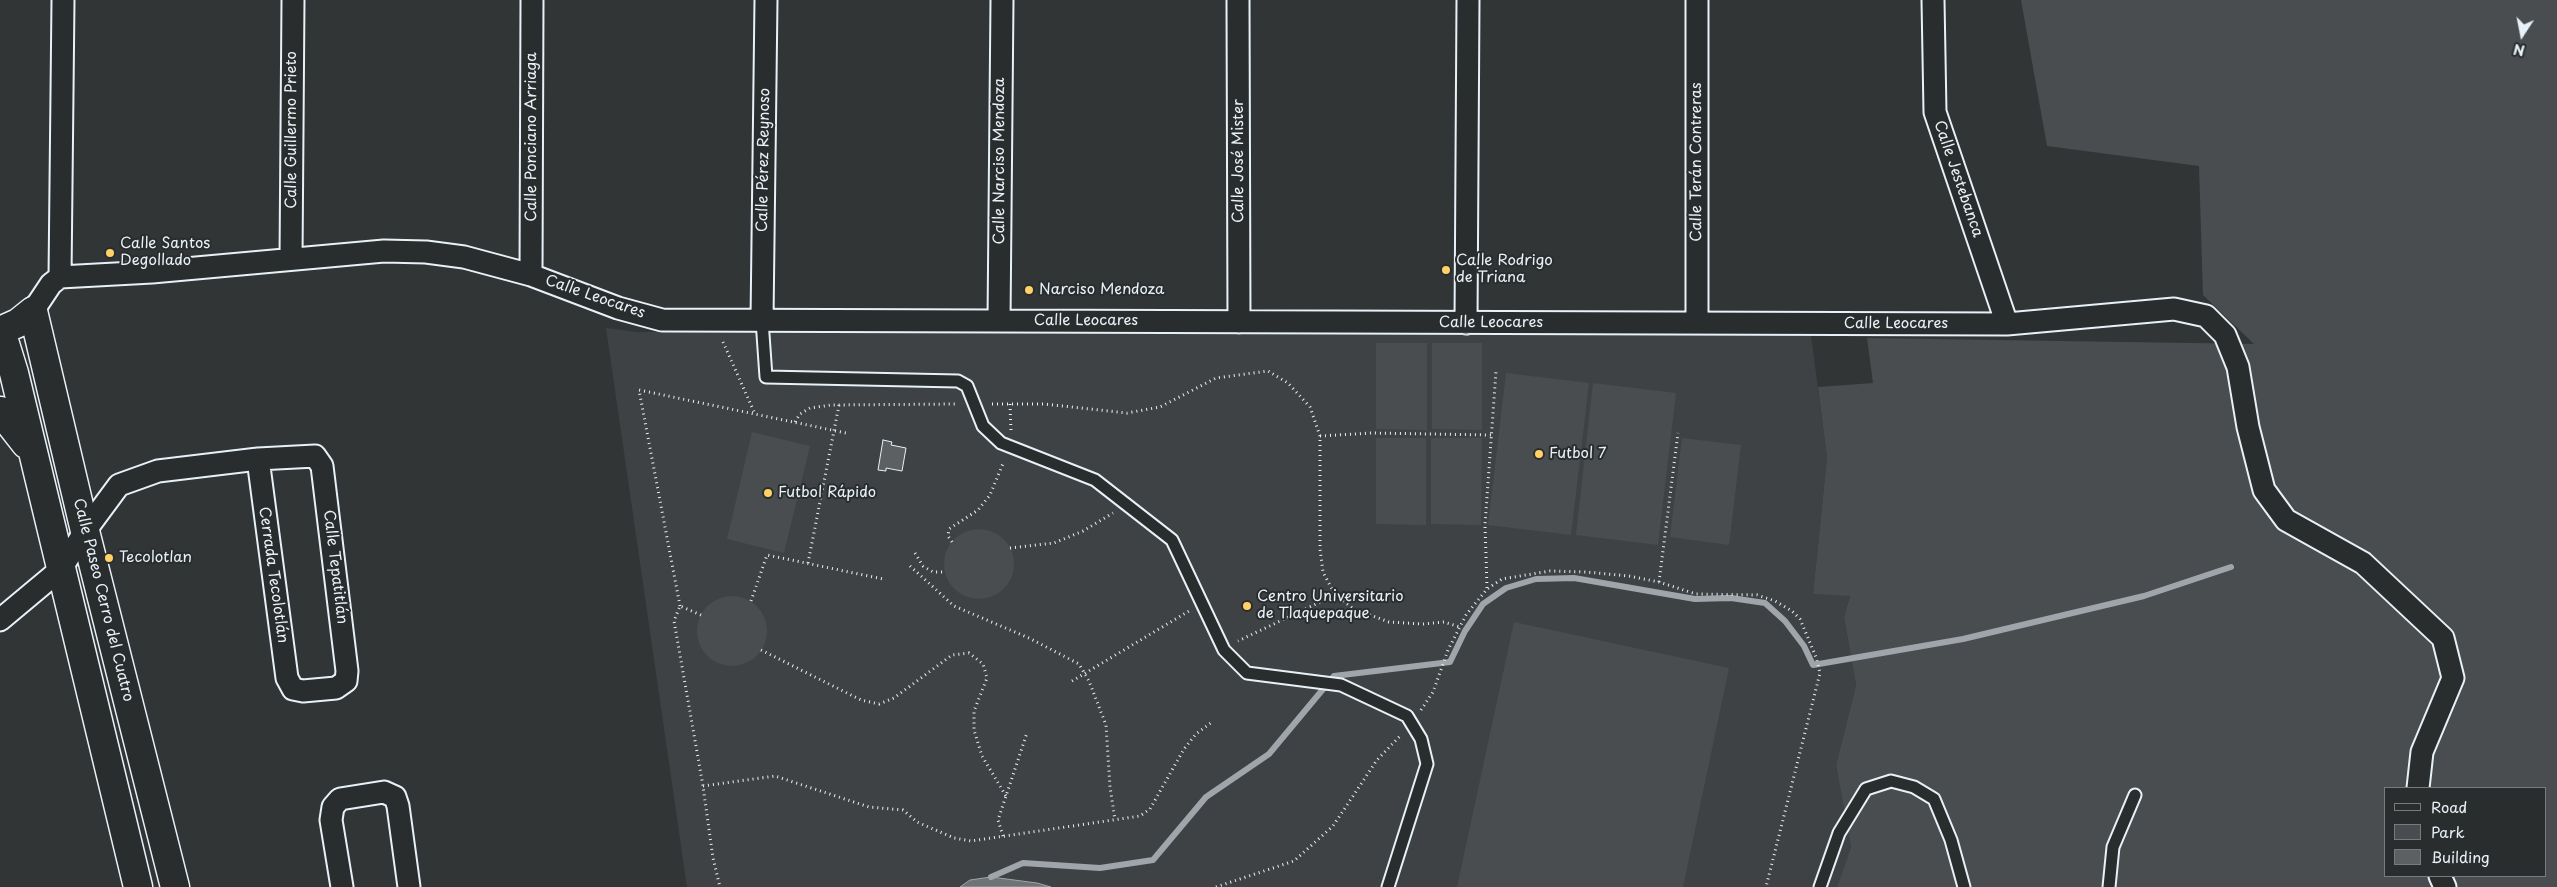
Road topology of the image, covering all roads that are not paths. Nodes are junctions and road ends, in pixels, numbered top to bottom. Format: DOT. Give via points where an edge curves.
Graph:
graph roads {
  1 [pos="63,0"];
  2 [pos="293,0"];
  3 [pos="532,0"];
  4 [pos="766,0"];
  5 [pos="1002,0"];
  6 [pos="1238,0"];
  7 [pos="1468,0"];
  8 [pos="1697,0"];
  9 [pos="1933,0"];
  10 [pos="291,259"];
  11 [pos="531,275"];
  12 [pos="60,277"];
  13 [pos="33,312"];
  14 [pos="762,320"];
  15 [pos="999,321"];
  16 [pos="1239,322"];
  17 [pos="1466,323"];
  18 [pos="1697,324"];
  19 [pos="2007,324"];
  20 [pos="1,331"];
  21 [pos="0,411"];
  22 [pos="32,454"];
  23 [pos="258,459"];
  24 [pos="85,531"];
  25 [pos="61,570"];
  26 [pos="0,620"];
  27 [pos="293,688"];
  28 [pos="2418,787"];
  29 [pos="2135,796"];
  30 [pos="138,887"];
  31 [pos="174,887"];
  32 [pos="342,887"];
  33 [pos="409,887"];
  34 [pos="1388,887"];
  35 [pos="1820,887"];
  36 [pos="1964,887"];
  37 [pos="2109,887"];
  1 -- 12 [label="street"];
  2 -- 10 [label="street, Calle Guillermo Prieto"];
  3 -- 11 [label="street, Calle Ponciano Arriaga"];
  4 -- 14 [label="street, Calle Pérez Reynoso"];
  5 -- 15 [label="street, Calle Narciso Mendoza"];
  6 -- 16 [label="street, Calle José Mister"];
  7 -- 17 [label="street"];
  8 -- 18 [label="street, Calle Terán Contreras"];
  9 -- 19 [label="street, Calle Jestebanca" via="1935,112"];
  10 -- 11 [label="street, Calle Leocares" via="426,252 464,257"];
  10 -- 12 [label="street, Calle Leocares"];
  11 -- 14 [label="street, Calle Leocares" via="618,308 662,320"];
  12 -- 13 [label="street" via="51,284"];
  13 -- 20 [label="street"];
  13 -- 24 [label="street, Calle Paseo Cerro del Cuatro"];
  14 -- 15 [label="street, Calle Leocares"];
  14 -- 34 [label="lane" via="766,377 958,381 967,386 983,426 1001,443 1095,480 1172,540 1223,647 1247,673 1341,685 1407,716 1421,739 1427,764"];
  15 -- 16 [label="street, Calle Leocares"];
  16 -- 17 [label="street, Calle Leocares"];
  17 -- 18 [label="street, Calle Leocares"];
  18 -- 19 [label="street, Calle Leocares"];
  19 -- 28 [label="street, Calle Leocares" via="2174,309 2206,316 2225,335 2238,367 2248,427 2264,490 2286,520 2363,563 2443,638 2453,678 2422,752"];
  20 -- 22 [label="street"];
  21 -- 22 [label="street"];
  22 -- 25 [label="street"];
  23 -- 24 [label="street" via="158,471 119,485"];
  23 -- 27 [label="street, Cerrada Tecolotlán" via="287,678"];
  23 -- 27 [label="street, Calle Tepatitlán" via="315,456 322,466 346,681 336,688 302,691"];
  24 -- 25 [label="street"];
  24 -- 31 [label="street, Calle Paseo Cerro del Cuatro"];
  25 -- 26 [label="street"];
  25 -- 30 [label="street"];
  29 -- 37 [label="lane" via="2114,847"];
  32 -- 33 [label="street" via="331,820 333,807 340,799 384,792 395,796 398,806"];
  35 -- 36 [label="lane" via="1839,833 1866,789 1891,781 1914,787 1934,798"];
}
